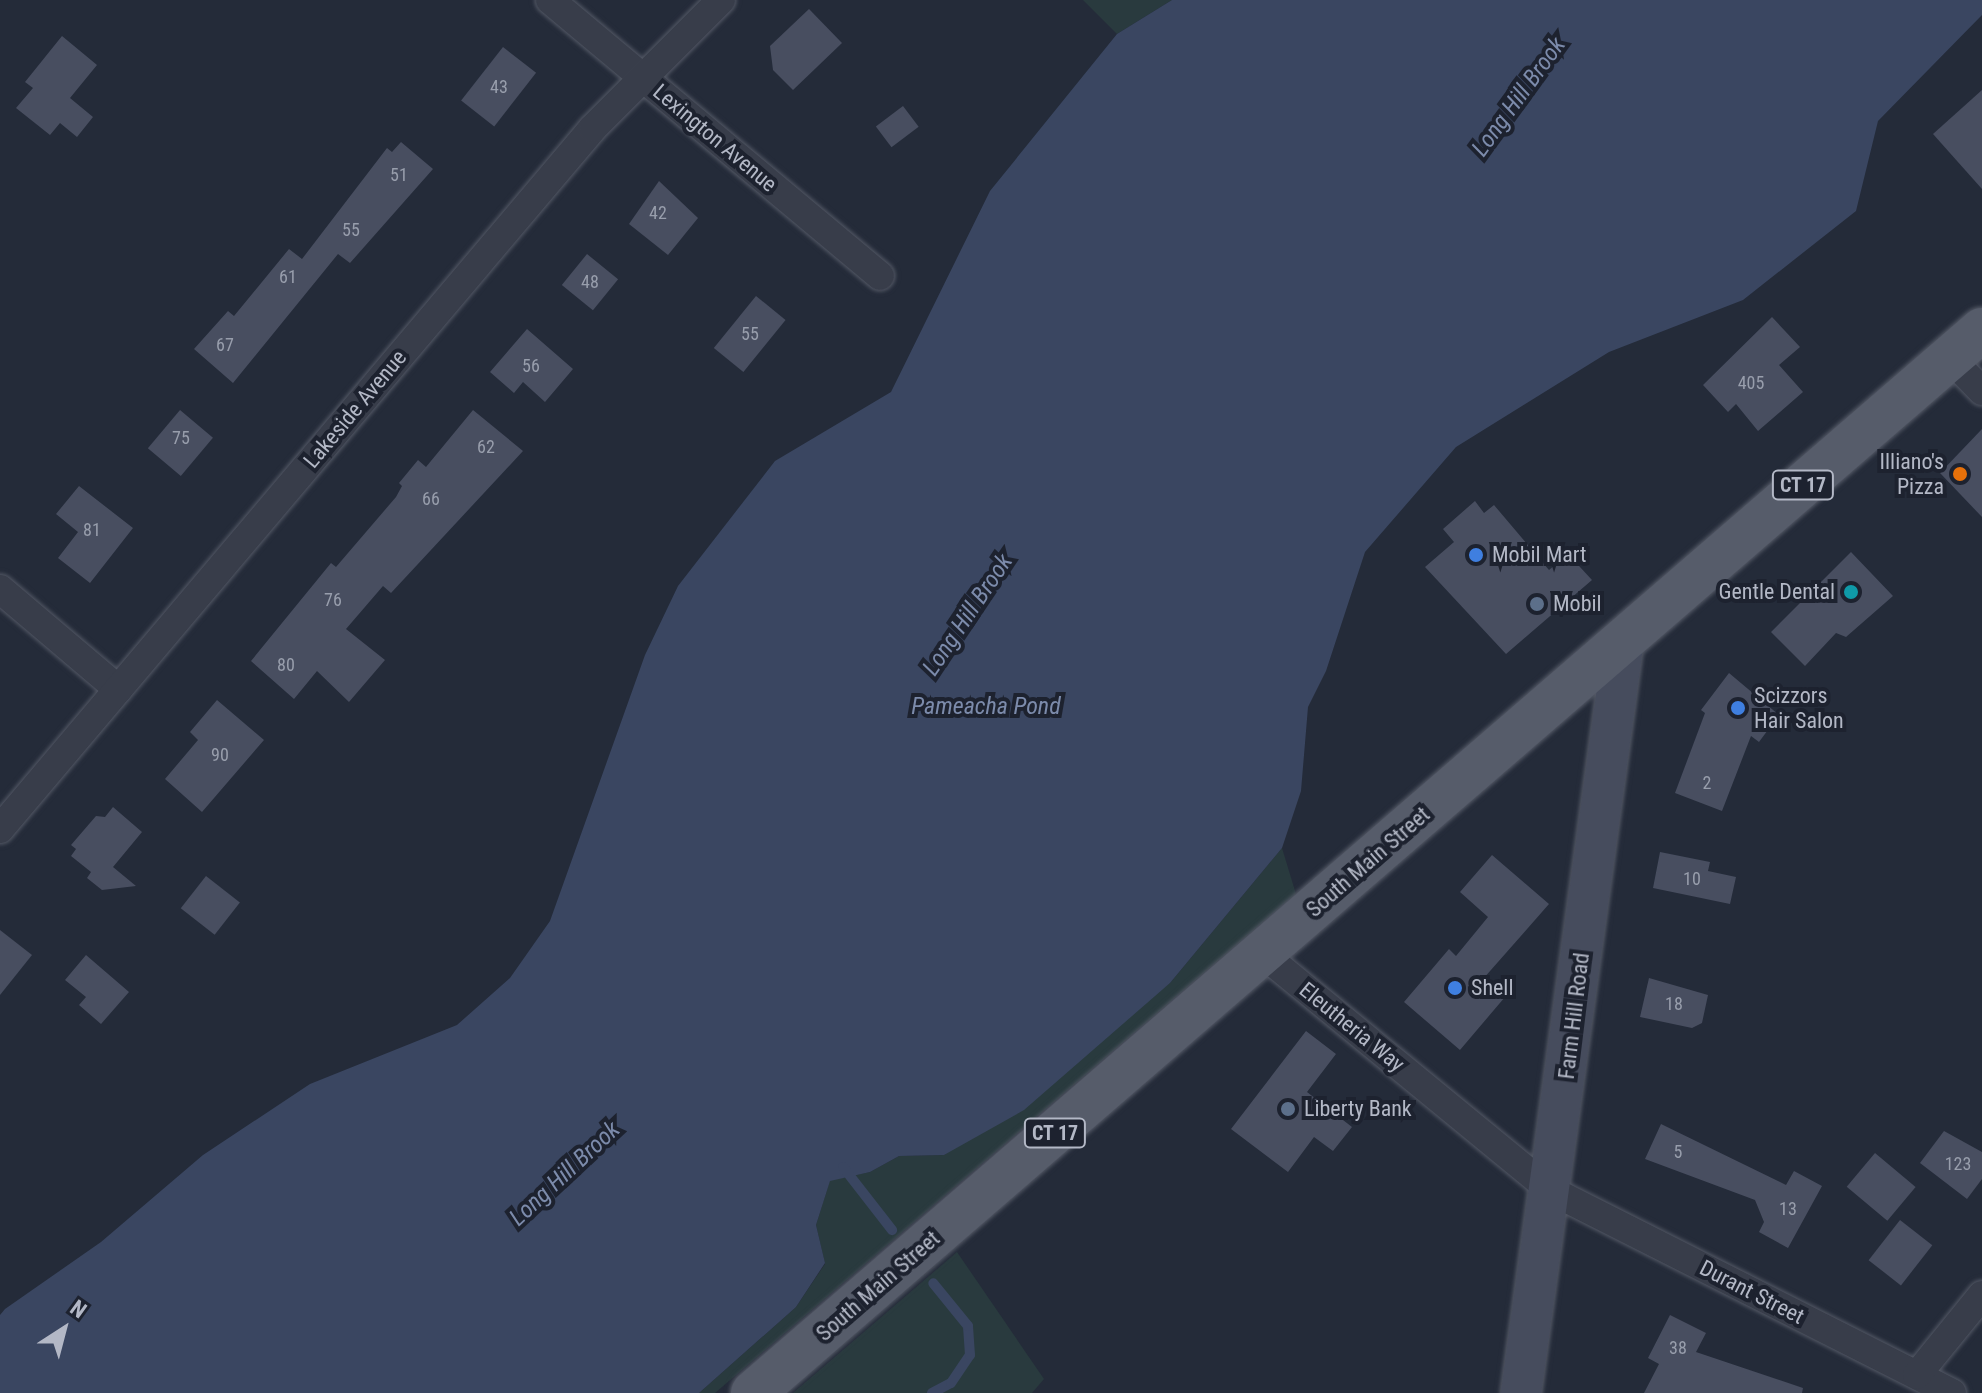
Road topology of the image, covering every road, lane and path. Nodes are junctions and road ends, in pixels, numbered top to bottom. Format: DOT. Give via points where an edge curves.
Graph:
graph roads {
  1 [pos="550,0"];
  2 [pos="721,0"];
  3 [pos="640,76"];
  4 [pos="880,276"];
  5 [pos="1966,344"];
  6 [pos="1982,391"];
  7 [pos="0,589"];
  8 [pos="1624,638"];
  9 [pos="118,689"];
  10 [pos="0,829"];
  11 [pos="1263,954"];
  12 [pos="1552,1191"];
  13 [pos="1982,1295"];
  14 [pos="1917,1375"];
  15 [pos="753,1393"];
  16 [pos="1521,1393"];
  17 [pos="1952,1393"];
  1 -- 3 [label="street, Lexington Avenue"];
  2 -- 3 [label="street, Lakeside Avenue"];
  3 -- 4 [label="street, Lexington Avenue"];
  3 -- 9 [label="street, Lakeside Avenue"];
  5 -- 6 [label="street"];
  5 -- 8 [label="main road, South Main Street / CT 17"];
  7 -- 9 [label="street"];
  8 -- 11 [label="main road, South Main Street / CT 17"];
  8 -- 12 [label="main road, Farm Hill Road"];
  9 -- 10 [label="street, Lakeside Avenue"];
  11 -- 12 [label="street, Eleutheria Way"];
  11 -- 15 [label="main road, South Main Street / CT 17"];
  12 -- 14 [label="street, Durant Street"];
  12 -- 16 [label="main road, Farm Hill Road"];
  13 -- 14 [label="street"];
  14 -- 17 [label="street, Durant Street"];
}
